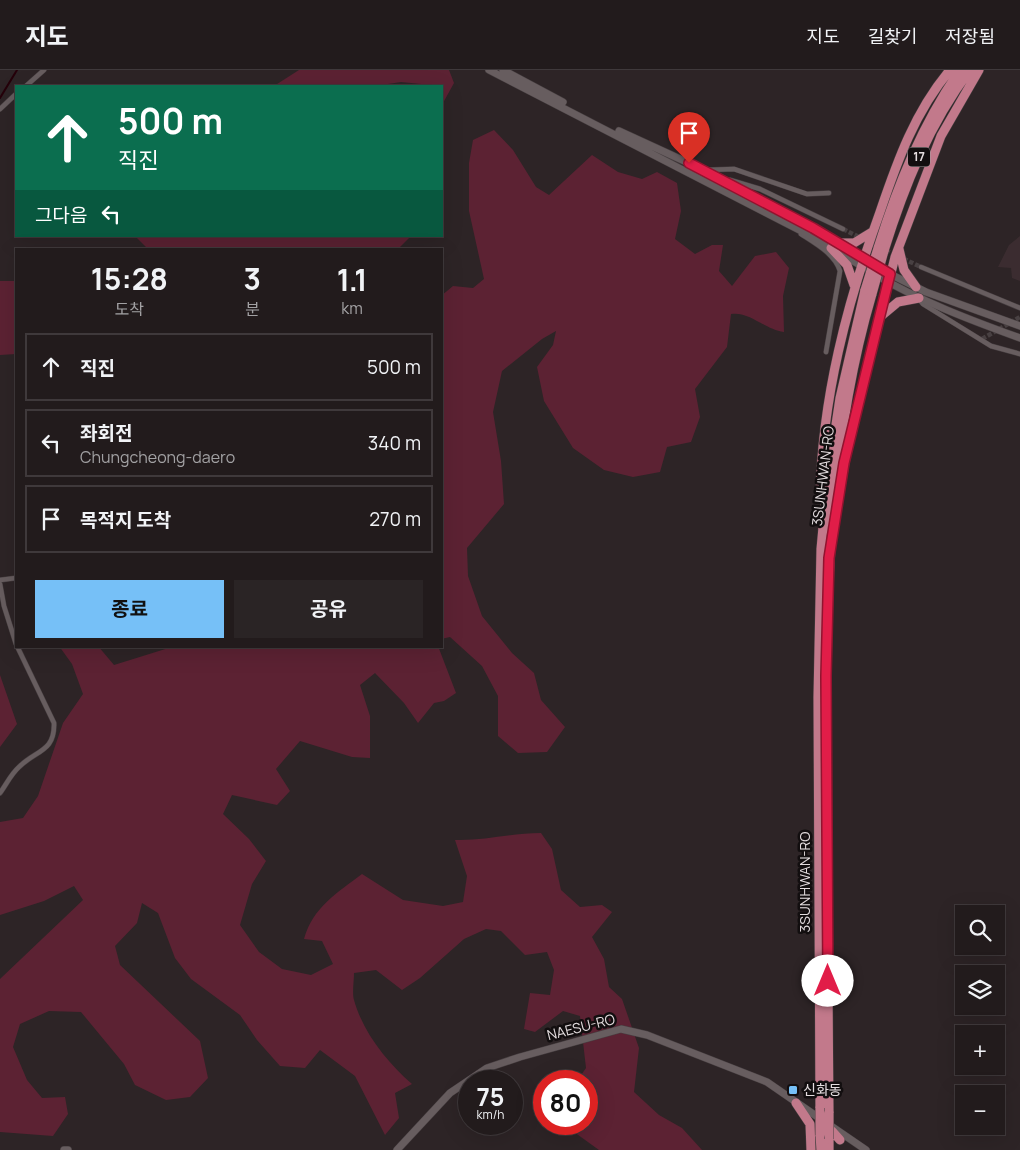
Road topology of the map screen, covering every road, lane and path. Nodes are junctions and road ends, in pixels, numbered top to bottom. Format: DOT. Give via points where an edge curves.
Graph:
graph roads {
  1 [pos="44,70"];
  2 [pos="488,70"];
  3 [pos="503,70"];
  4 [pos="950,70"];
  5 [pos="960,70"];
  6 [pos="970,70"];
  7 [pos="979,70"];
  8 [pos="27,85"];
  9 [pos="15,95"];
  10 [pos="0,109"];
  11 [pos="705,170"];
  12 [pos="717,176"];
  13 [pos="829,193"];
  14 [pos="775,217"];
  15 [pos="843,229"];
  16 [pos="872,231"];
  17 [pos="899,244"];
  18 [pos="835,245"];
  19 [pos="867,246"];
  20 [pos="881,250"];
  21 [pos="894,257"];
  22 [pos="862,262"];
  23 [pos="921,267"];
  24 [pos="858,277"];
  25 [pos="888,282"];
  26 [pos="916,287"];
  27 [pos="854,290"];
  28 [pos="868,292"];
  29 [pos="918,298"];
  30 [pos="1020,308"];
  31 [pos="880,317"];
  32 [pos="1020,326"];
  33 [pos="1020,338"];
  34 [pos="826,352"];
  35 [pos="1020,354"];
  36 [pos="829,558"];
  37 [pos="15,578"];
  38 [pos="0,580"];
  39 [pos="0,584"];
  40 [pos="819,584"];
  41 [pos="15,639"];
  42 [pos="18,648"];
  43 [pos="0,793"];
  44 [pos="796,1103"];
  45 [pos="824,1111"];
  46 [pos="821,1120"];
  47 [pos="812,1128"];
  48 [pos="839,1136"];
  49 [pos="825,1137"];
  50 [pos="397,1150"];
  51 [pos="811,1150"];
  52 [pos="821,1150"];
  53 [pos="829,1150"];
  54 [pos="841,1150"];
  55 [pos="866,1150"];
  1 -- 8 [label="street"];
  2 -- 14 [label="main road"];
  3 -- 11 [label="main road" via="594,120"];
  4 -- 16 [label="highway" via="907,140"];
  5 -- 20 [label="highway, 3SUNHWAN-RO / 17" via="918,140 906,167"];
  6 -- 20 [label="highway, 3SUNHWAN-RO / 17" via="922,150"];
  7 -- 17 [label="highway" via="941,136"];
  9 -- 10 [label="street"];
  11 -- 12 [label="main road"];
  11 -- 13 [label="street" via="734,169 807,194"];
  12 -- 15 [label="street" via="760,189"];
  12 -- 18 [label="main road"];
  14 -- 18 [label="main road"];
  14 -- 34 [label="street" via="838,264 839,283"];
  16 -- 18 [label="highway" via="854,243"];
  16 -- 19 [label="highway"];
  17 -- 21 [label="highway"];
  17 -- 26 [label="highway" via="902,266"];
  18 -- 22 [label="main road"];
  18 -- 27 [label="highway" via="849,270"];
  19 -- 21 [label="highway"];
  19 -- 22 [label="highway"];
  20 -- 28 [label="highway, 3SUNHWAN-RO / 17, bridge"];
  21 -- 25 [label="highway"];
  22 -- 24 [label="highway"];
  22 -- 25 [label="main road"];
  23 -- 30 [label="street"];
  24 -- 25 [label="highway"];
  24 -- 27 [label="highway"];
  25 -- 26 [label="main road"];
  25 -- 29 [label="main road"];
  25 -- 31 [label="highway"];
  26 -- 32 [label="main road" via="969,310"];
  27 -- 40 [label="highway" via="838,351 825,423"];
  28 -- 36 [label="highway, 3SUNHWAN-RO / 17" via="843,424"];
  28 -- 40 [label="highway, 3SUNHWAN-RO / 17" via="848,356 834,434"];
  29 -- 31 [label="highway" via="898,302"];
  29 -- 33 [label="main road"];
  29 -- 35 [label="street" via="992,346"];
  31 -- 36 [label="highway" via="844,463"];
  36 -- 45 [label="highway, 3SUNHWAN-RO / 17"];
  37 -- 38 [label="street"];
  39 -- 41 [label="street"];
  40 -- 45 [label="highway, 3SUNHWAN-RO / 17"];
  42 -- 43 [label="street" via="54,723 55,732 48,747 20,766"];
  44 -- 46 [label="main road, NAESU-RO"];
  44 -- 47 [label="highway"];
  44 -- 50 [label="main road, NAESU-RO" via="767,1082 647,1035 621,1029 487,1068 450,1093"];
  45 -- 49 [label="highway, 3SUNHWAN-RO / 17, bridge"];
  46 -- 47 [label="highway"];
  46 -- 48 [label="main road, NAESU-RO"];
  47 -- 48 [label="highway" via="828,1128"];
  47 -- 51 [label="highway"];
  48 -- 54 [label="highway"];
  48 -- 55 [label="main road, NAESU-RO"];
  49 -- 52 [label="highway, 3SUNHWAN-RO / 17"];
  49 -- 53 [label="highway, 3SUNHWAN-RO / 17"];
}
